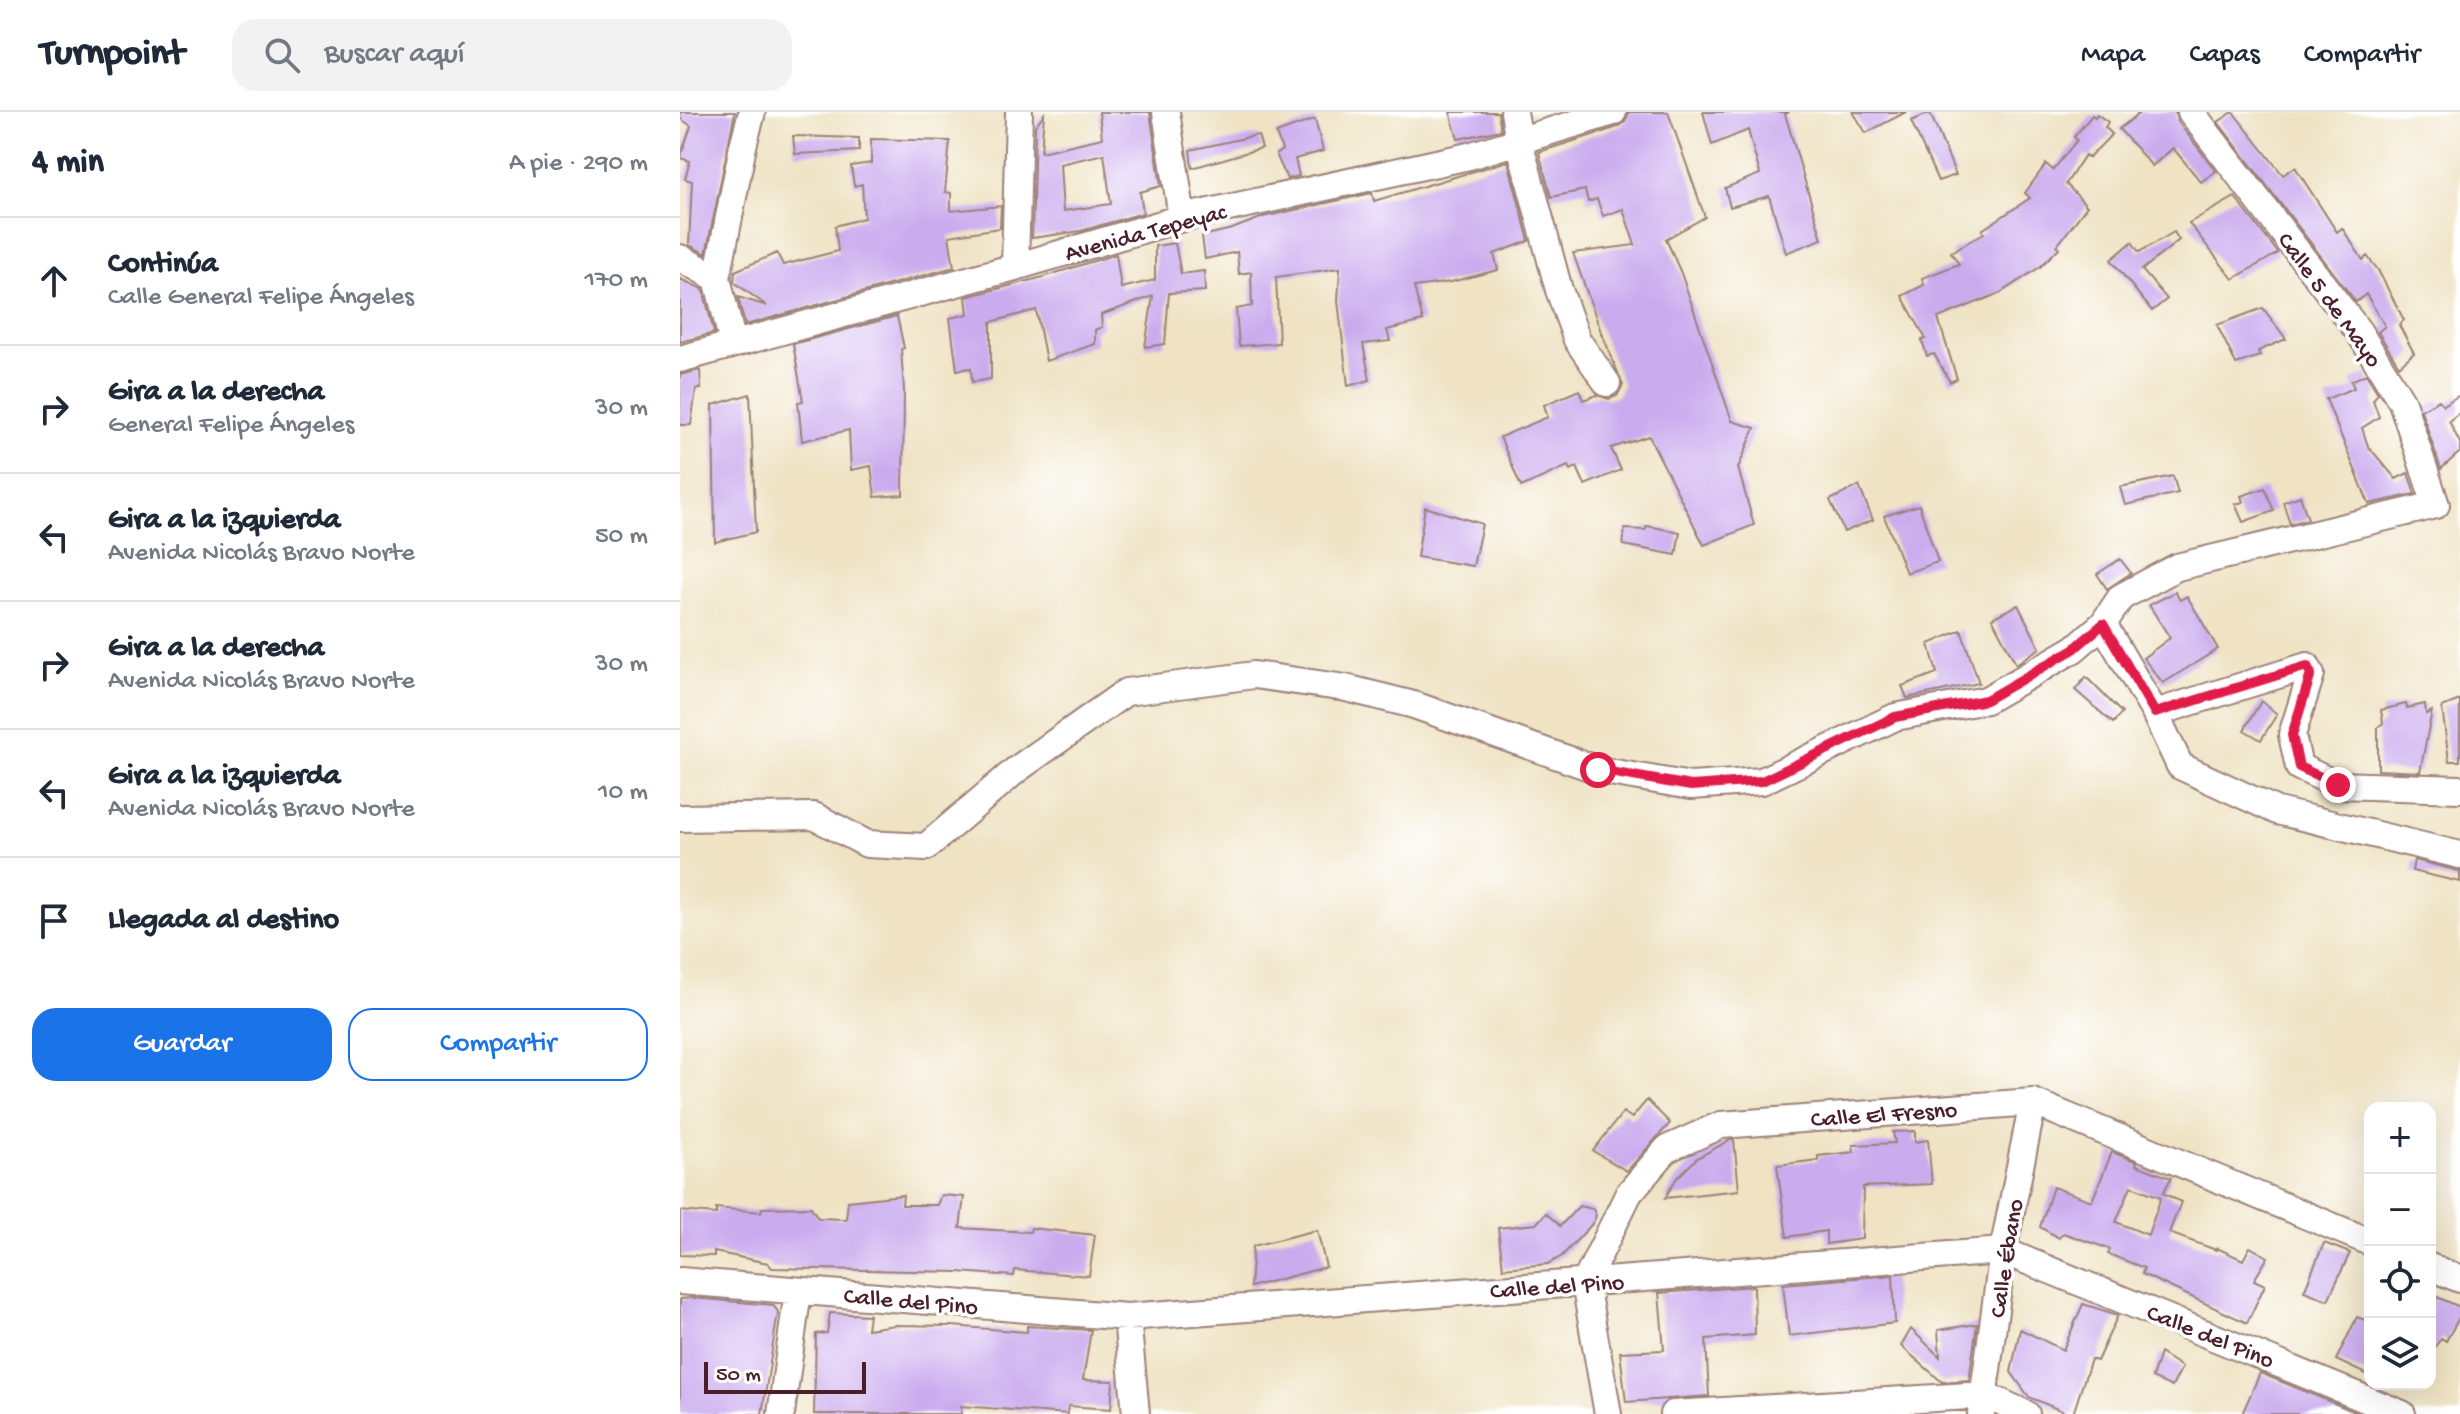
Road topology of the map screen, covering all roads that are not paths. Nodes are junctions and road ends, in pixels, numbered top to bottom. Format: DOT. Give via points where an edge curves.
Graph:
graph roads {
  1 [pos="752,112"];
  2 [pos="1019,112"];
  3 [pos="1166,112"];
  4 [pos="1514,112"];
  5 [pos="1613,112"];
  6 [pos="2191,112"];
  7 [pos="1519,141"];
  8 [pos="1182,218"];
  9 [pos="680,258"];
  10 [pos="1015,267"];
  11 [pos="717,278"];
  12 [pos="733,344"];
  13 [pos="680,359"];
  14 [pos="1607,383"];
  15 [pos="2103,624"];
  16 [pos="2155,713"];
  17 [pos="2460,789"];
  18 [pos="680,818"];
  19 [pos="2460,855"];
  20 [pos="2033,1102"];
  21 [pos="2364,1240"];
  22 [pos="2003,1251"];
  23 [pos="2436,1269"];
  24 [pos="2460,1279"];
  25 [pos="680,1281"];
  26 [pos="1585,1283"];
  27 [pos="798,1291"];
  28 [pos="1127,1317"];
  29 [pos="1983,1404"];
  30 [pos="781,1414"];
  31 [pos="1136,1414"];
  32 [pos="1608,1414"];
  33 [pos="1673,1414"];
  34 [pos="2026,1414"];
  35 [pos="2402,1414"];
  1 -- 11 [label="street"];
  2 -- 10 [label="street"];
  3 -- 8 [label="street"];
  4 -- 7 [label="street"];
  5 -- 7 [label="street, Avenida Tepeyac"];
  6 -- 15 [label="street, Calle 5 de Mayo" via="2359,332 2402,402 2436,505 2177,567 2121,597"];
  7 -- 8 [label="street, Avenida Tepeyac"];
  7 -- 14 [label="street" via="1577,340"];
  8 -- 10 [label="street, Avenida Tepeyac"];
  9 -- 11 [label="street"];
  10 -- 12 [label="street, Avenida Tepeyac"];
  11 -- 12 [label="street"];
  12 -- 13 [label="street, Avenida Tepeyac"];
  15 -- 16 [label="street"];
  15 -- 18 [label="street" via="2074,649 1986,700 1895,717 1762,781 1691,786 1598,770 1414,705 1346,688 1254,675 1126,692 1016,770 926,847 867,844 814,816"];
  16 -- 17 [label="street" via="2307,666 2311,674 2292,735 2299,767 2338,785"];
  16 -- 19 [label="street" via="2180,766 2277,811"];
  20 -- 21 [label="street, Calle El Fresno"];
  20 -- 22 [label="street, Calle Ébano"];
  20 -- 26 [label="street, Calle El Fresno" via="1721,1125 1667,1149 1629,1193"];
  22 -- 26 [label="street, Calle del Pino"];
  22 -- 29 [label="street, Calle Ébano"];
  22 -- 35 [label="street, Calle del Pino"];
  23 -- 24 [label="street"];
  25 -- 27 [label="street, Calle del Pino"];
  26 -- 28 [label="street, Calle del Pino"];
  26 -- 32 [label="street"];
  27 -- 28 [label="street, Calle del Pino"];
  27 -- 30 [label="street"];
  28 -- 31 [label="street"];
  29 -- 33 [label="street"];
  29 -- 34 [label="street"];
}
